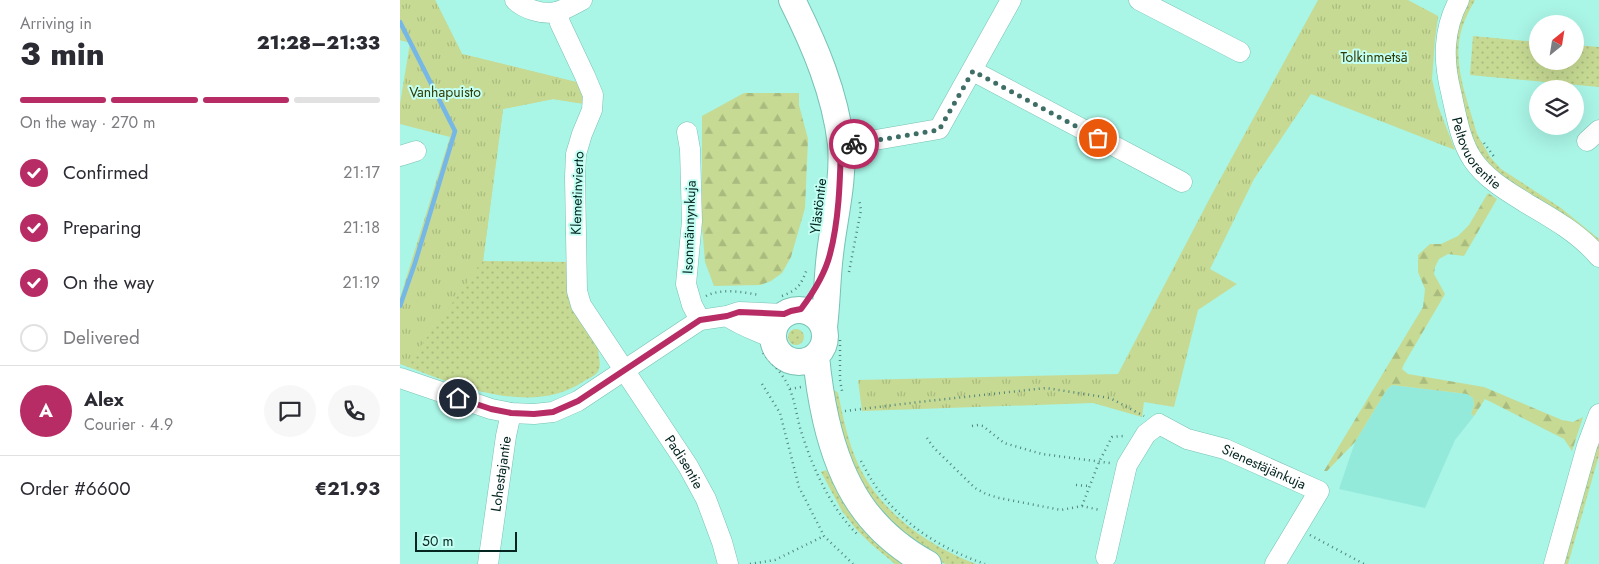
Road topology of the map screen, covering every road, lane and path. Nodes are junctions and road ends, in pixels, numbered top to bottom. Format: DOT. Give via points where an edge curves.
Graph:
graph roads {
  1 [pos="515,0"];
  2 [pos="582,0"];
  3 [pos="792,0"];
  4 [pos="1011,0"];
  5 [pos="1139,0"];
  6 [pos="1460,0"];
  7 [pos="557,12"];
  8 [pos="1240,52"];
  9 [pos="973,71"];
  10 [pos="686,132"];
  11 [pos="1484,142"];
  12 [pos="841,146"];
  13 [pos="1497,161"];
  14 [pos="1182,182"];
  15 [pos="858,194"];
  16 [pos="1599,257"];
  17 [pos="819,259"];
  18 [pos="849,273"];
  19 [pos="762,295"];
  20 [pos="788,307"];
  21 [pos="696,312"];
  22 [pos="727,316"];
  23 [pos="832,330"];
  24 [pos="765,343"];
  25 [pos="816,356"];
  26 [pos="789,360"];
  27 [pos="624,370"];
  28 [pos="400,378"];
  29 [pos="762,384"];
  30 [pos="790,389"];
  31 [pos="843,396"];
  32 [pos="844,404"];
  33 [pos="511,413"];
  34 [pos="972,426"];
  35 [pos="1597,427"];
  36 [pos="1152,429"];
  37 [pos="927,438"];
  38 [pos="833,448"];
  39 [pos="860,459"];
  40 [pos="1099,462"];
  41 [pos="1127,465"];
  42 [pos="1076,485"];
  43 [pos="1090,486"];
  44 [pos="1082,506"];
  45 [pos="1116,513"];
  46 [pos="1297,528"];
  47 [pos="824,536"];
  48 [pos="1106,557"];
  49 [pos="776,560"];
  50 [pos="488,564"];
  51 [pos="728,564"];
  52 [pos="750,564"];
  53 [pos="780,564"];
  54 [pos="853,564"];
  55 [pos="928,564"];
  56 [pos="986,564"];
  57 [pos="1275,564"];
  58 [pos="1364,564"];
  59 [pos="1554,564"];
  1 -- 7 [label="street" via="527,8 545,13"];
  2 -- 7 [label="street"];
  3 -- 12 [label="main road, Ylästöntie" via="824,72"];
  4 -- 9 [label="street"];
  5 -- 8 [label="street"];
  6 -- 16 [label="street, Peltovuorentie" via="1449,26 1445,57 1454,107 1463,139 1473,159 1494,181 1569,231"];
  7 -- 27 [label="street, Klemetinvierto" via="593,95 592,110 576,154 577,291 581,305"];
  9 -- 12 [label="street" via="939,130"];
  9 -- 14 [label="street"];
  10 -- 21 [label="street, Isonmännynkuja" via="690,149 692,221 686,284"];
  11 -- 13 [label="path"];
  12 -- 17 [label="main road, Ylästöntie" via="840,178"];
  15 -- 18 [label="path" via="861,210"];
  17 -- 20 [label="main road, Ylästöntie" via="814,290"];
  17 -- 20 [label="path" via="801,285 782,296"];
  17 -- 23 [label="main road, Ylästöntie"];
  19 -- 21 [label="path" via="743,292 710,294"];
  20 -- 22 [label="street"];
  20 -- 23 [label="main road" via="814,314"];
  20 -- 24 [label="main road"];
  21 -- 22 [label="street"];
  21 -- 27 [label="street"];
  22 -- 24 [label="street" via="755,330"];
  23 -- 25 [label="main road"];
  23 -- 31 [label="path"];
  24 -- 26 [label="main road"];
  24 -- 30 [label="path"];
  25 -- 26 [label="main road" via="804,362"];
  25 -- 38 [label="main road" via="818,383"];
  26 -- 38 [label="main road"];
  27 -- 33 [label="street" via="564,408 534,414"];
  27 -- 51 [label="street, Padisentie" via="688,466 706,499"];
  28 -- 33 [label="street"];
  29 -- 47 [label="path" via="780,413 799,487"];
  32 -- 36 [label="path" via="845,411 1046,388 1110,398"];
  33 -- 50 [label="street, Lohestajantie"];
  34 -- 40 [label="path" via="983,426 1004,443 1042,454"];
  35 -- 59 [label="street"];
  36 -- 40 [label="path" via="1112,437"];
  36 -- 41 [label="street"];
  36 -- 46 [label="street, Sienestäjänkuja" via="1225,449 1319,491"];
  37 -- 44 [label="path" via="975,488 986,494 1061,510"];
  38 -- 55 [label="main road" via="856,500 892,540"];
  39 -- 56 [label="path" via="875,487 894,510 939,544"];
  40 -- 41 [label="path"];
  40 -- 43 [label="path"];
  41 -- 45 [label="street"];
  42 -- 43 [label="path"];
  43 -- 44 [label="path"];
  44 -- 45 [label="path"];
  45 -- 48 [label="street"];
  46 -- 57 [label="street, Sienestäjänkuja"];
  46 -- 58 [label="path"];
  47 -- 49 [label="path"];
  47 -- 54 [label="path"];
  49 -- 52 [label="path"];
  49 -- 53 [label="path"];
}
